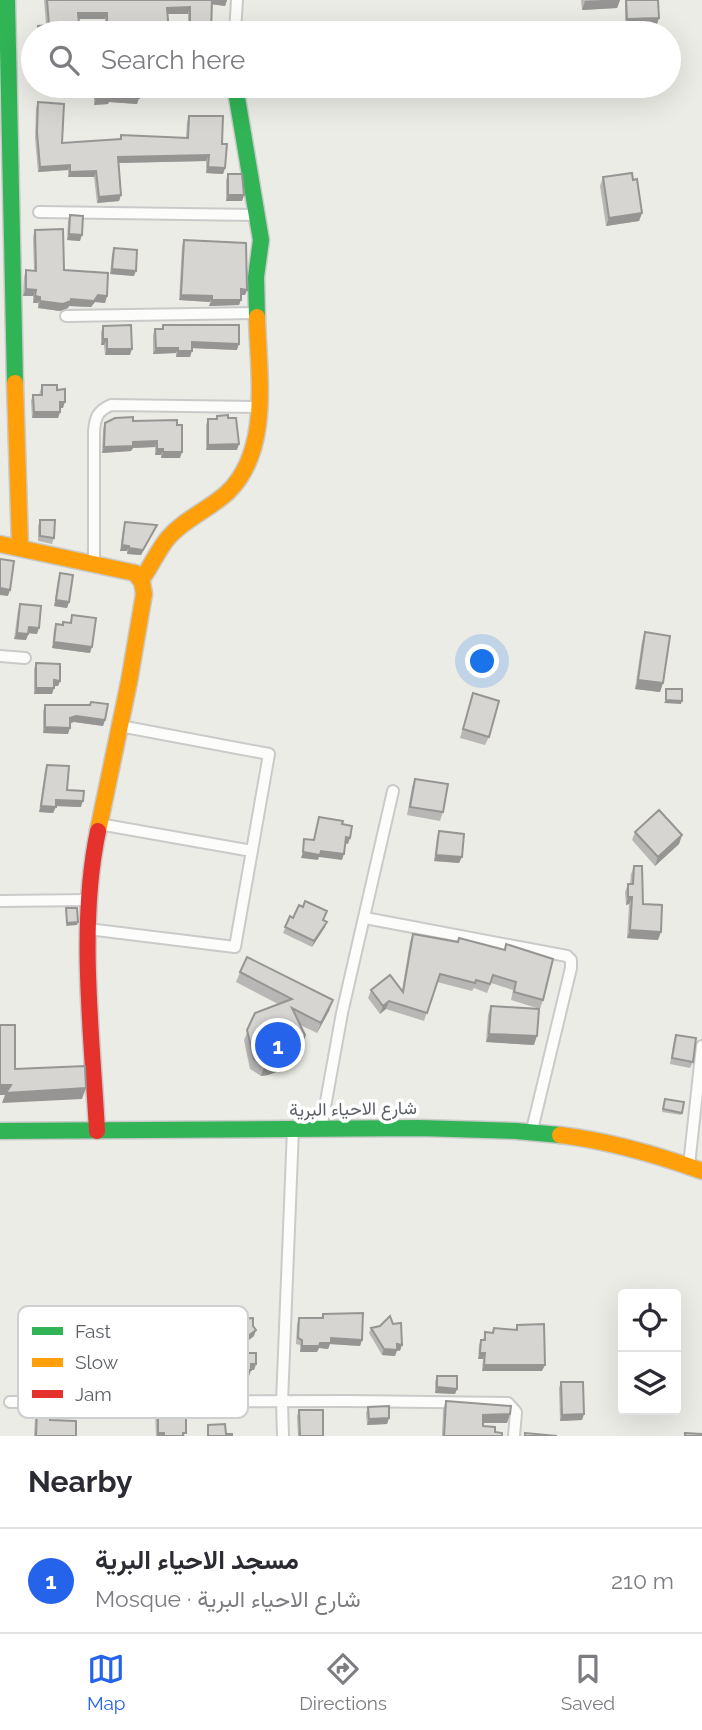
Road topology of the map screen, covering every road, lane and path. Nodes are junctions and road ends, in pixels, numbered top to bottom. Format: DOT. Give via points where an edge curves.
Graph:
graph roads {
  1 [pos="7,0"];
  2 [pos="237,0"];
  3 [pos="236,21"];
  4 [pos="236,98"];
  5 [pos="39,212"];
  6 [pos="257,215"];
  7 [pos="257,313"];
  8 [pos="66,316"];
  9 [pos="259,407"];
  10 [pos="0,544"];
  11 [pos="20,546"];
  12 [pos="94,563"];
  13 [pos="142,579"];
  14 [pos="0,656"];
  15 [pos="26,658"];
  16 [pos="120,726"];
  17 [pos="393,791"];
  18 [pos="99,824"];
  19 [pos="252,851"];
  20 [pos="90,900"];
  21 [pos="0,901"];
  22 [pos="365,918"];
  23 [pos="89,929"];
  24 [pos="702,1046"];
  25 [pos="293,1129"];
  26 [pos="321,1129"];
  27 [pos="0,1131"];
  28 [pos="97,1131"];
  29 [pos="531,1134"];
  30 [pos="696,1168"];
  31 [pos="10,1402"];
  32 [pos="18,1402"];
  33 [pos="248,1402"];
  34 [pos="282,1402"];
  35 [pos="283,1436"];
  36 [pos="514,1436"];
  1 -- 11 [label="main road"];
  2 -- 3 [label="street"];
  4 -- 6 [label="main road"];
  5 -- 6 [label="street"];
  6 -- 7 [label="main road" via="261,240"];
  7 -- 8 [label="street"];
  7 -- 9 [label="main road"];
  9 -- 12 [label="street" via="111,405 102,409 95,418 94,432"];
  9 -- 13 [label="main road" via="254,446 244,472 228,492 169,537"];
  10 -- 11 [label="main road"];
  11 -- 12 [label="main road"];
  12 -- 13 [label="main road"];
  13 -- 16 [label="main road" via="144,594"];
  14 -- 15 [label="street"];
  16 -- 18 [label="main road"];
  16 -- 19 [label="street" via="269,754"];
  17 -- 22 [label="street"];
  18 -- 19 [label="street"];
  18 -- 20 [label="main road"];
  19 -- 23 [label="street" via="235,947"];
  20 -- 21 [label="street"];
  20 -- 23 [label="main road"];
  22 -- 26 [label="street"];
  22 -- 29 [label="street" via="572,960"];
  23 -- 28 [label="main road"];
  24 -- 30 [label="street"];
  25 -- 26 [label="main road, شارع الاحياء البرية"];
  25 -- 28 [label="main road, شارع الاحياء البرية"];
  25 -- 34 [label="street"];
  26 -- 29 [label="main road, شارع الاحياء البرية"];
  27 -- 28 [label="main road, شارع الاحياء البرية"];
  29 -- 30 [label="main road, شارع الاحياء البرية" via="596,1140"];
  31 -- 32 [label="street"];
  33 -- 34 [label="street"];
  34 -- 35 [label="street"];
  34 -- 36 [label="street" via="508,1404 516,1412"];
}
